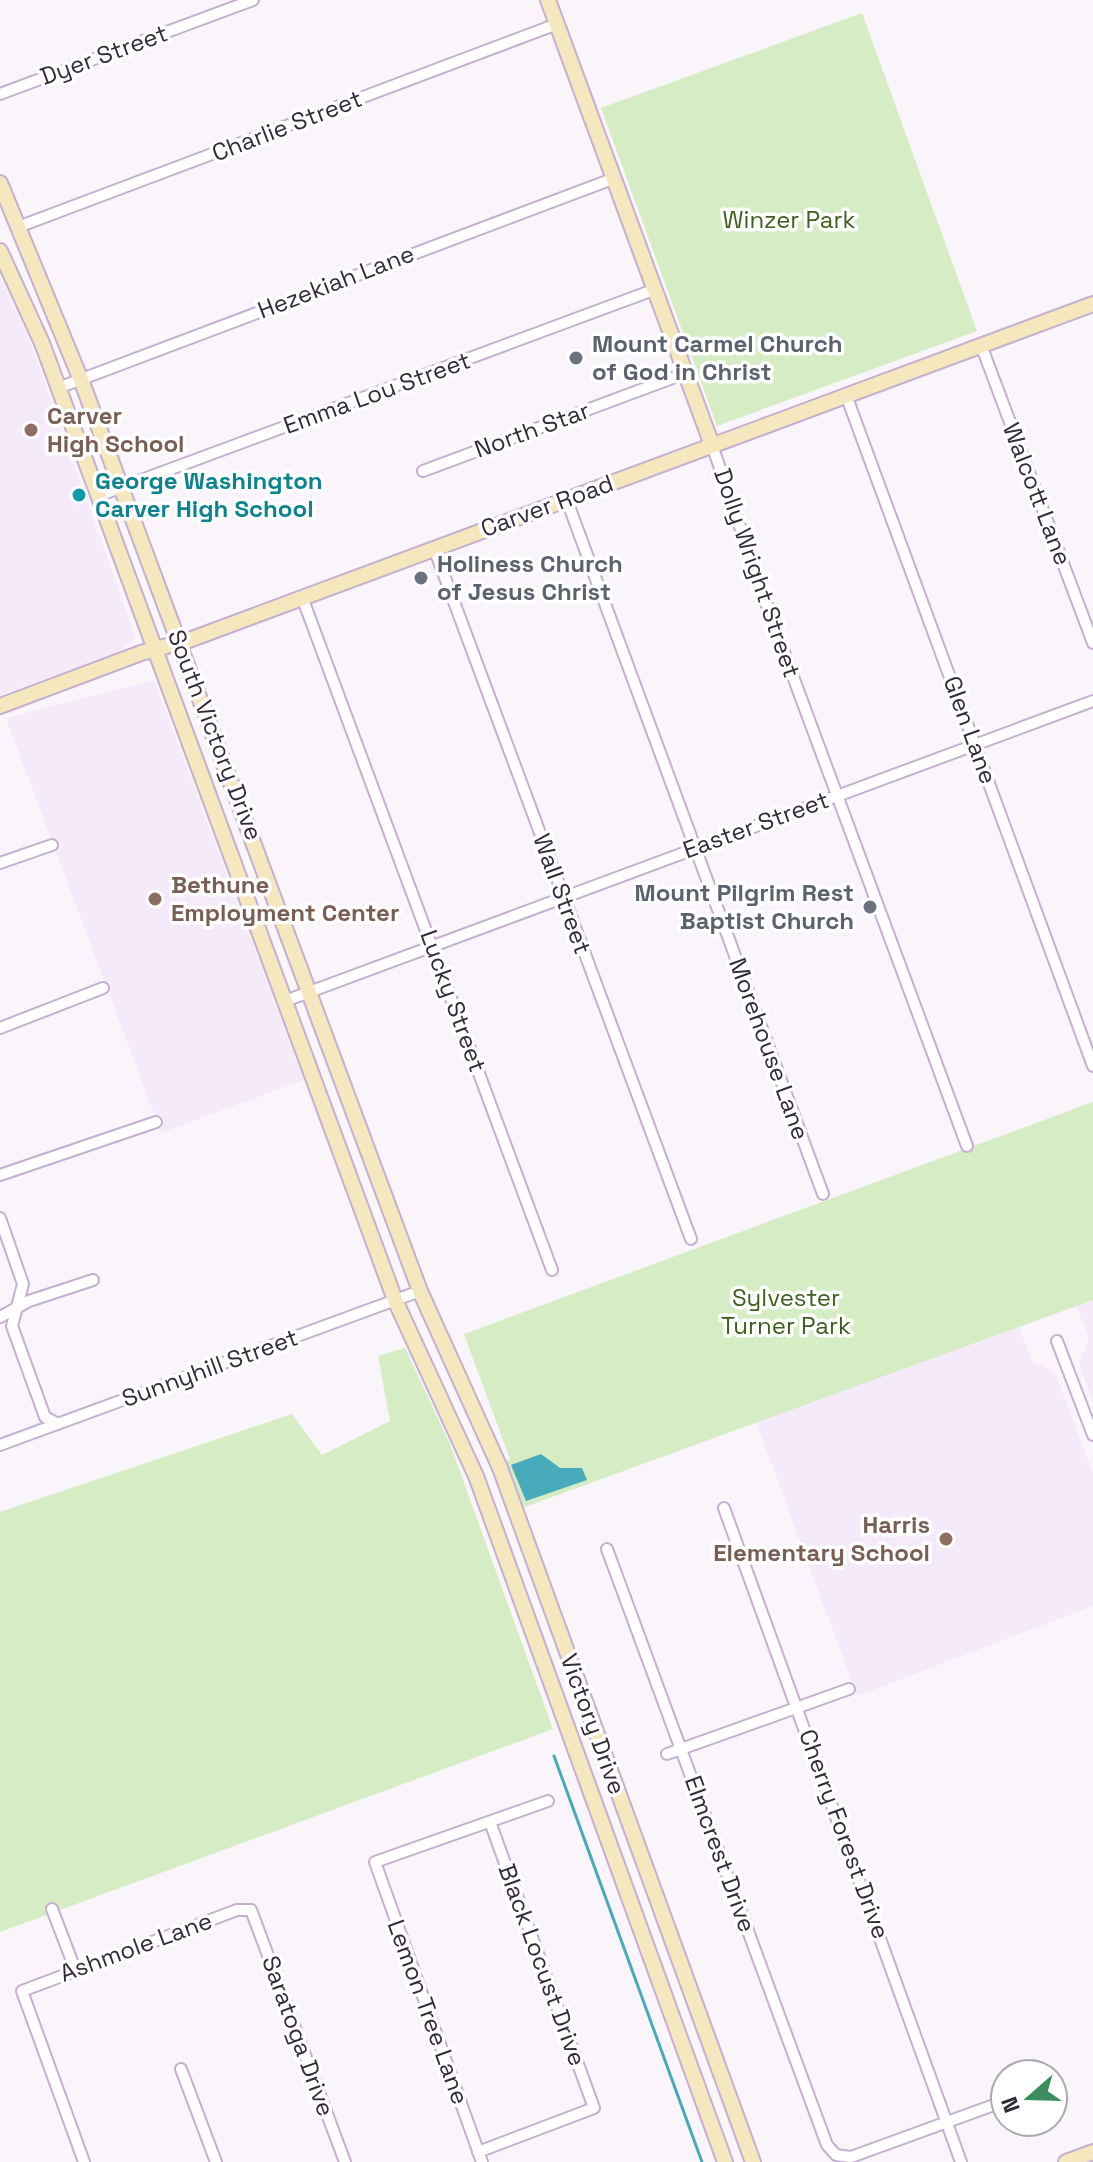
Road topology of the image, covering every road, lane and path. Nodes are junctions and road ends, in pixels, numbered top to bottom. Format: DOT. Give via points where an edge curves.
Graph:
graph roads {
  1 [pos="253,0"];
  2 [pos="548,0"];
  3 [pos="557,24"];
  4 [pos="0,94"];
  5 [pos="615,178"];
  6 [pos="0,183"];
  7 [pos="5,204"];
  8 [pos="18,227"];
  9 [pos="0,251"];
  10 [pos="656,289"];
  11 [pos="1093,304"];
  12 [pos="981,345"];
  13 [pos="686,373"];
  14 [pos="80,377"];
  15 [pos="58,388"];
  16 [pos="846,395"];
  17 [pos="712,445"];
  18 [pos="423,471"];
  19 [pos="122,487"];
  20 [pos="98,496"];
  21 [pos="566,498"];
  22 [pos="434,548"];
  23 [pos="302,597"];
  24 [pos="180,642"];
  25 [pos="1093,643"];
  26 [pos="154,650"];
  27 [pos="1093,701"];
  28 [pos="0,706"];
  29 [pos="975,743"];
  30 [pos="837,795"];
  31 [pos="247,821"];
  32 [pos="221,830"];
  33 [pos="52,845"];
  34 [pos="695,848"];
  35 [pos="0,863"];
  36 [pos="563,898"];
  37 [pos="433,945"];
  38 [pos="103,988"];
  39 [pos="311,991"];
  40 [pos="285,1001"];
  41 [pos="0,1028"];
  42 [pos="1093,1066"];
  43 [pos="156,1122"];
  44 [pos="967,1146"];
  45 [pos="0,1175"];
  46 [pos="823,1194"];
  47 [pos="0,1218"];
  48 [pos="691,1239"];
  49 [pos="552,1270"];
  50 [pos="93,1280"];
  51 [pos="420,1291"];
  52 [pos="395,1300"];
  53 [pos="17,1309"];
  54 [pos="0,1317"];
  55 [pos="1057,1341"];
  56 [pos="58,1424"];
  57 [pos="1093,1435"];
  58 [pos="0,1445"];
  59 [pos="724,1508"];
  60 [pos="522,1528"];
  61 [pos="499,1536"];
  62 [pos="607,1549"];
  63 [pos="849,1689"];
  64 [pos="798,1705"];
  65 [pos="682,1748"];
  66 [pos="667,1754"];
  67 [pos="612,1774"];
  68 [pos="588,1782"];
  69 [pos="548,1801"];
  70 [pos="490,1822"];
  71 [pos="52,1909"];
  72 [pos="251,1910"];
  73 [pos="75,1969"];
  74 [pos="701,2020"];
  75 [pos="678,2029"];
  76 [pos="181,2069"];
  77 [pos="989,2107"];
  78 [pos="947,2123"];
  79 [pos="1093,2152"];
  80 [pos="480,2157"];
  81 [pos="84,2162"];
  82 [pos="216,2162"];
  83 [pos="345,2162"];
  84 [pos="725,2162"];
  85 [pos="753,2162"];
  86 [pos="961,2162"];
  87 [pos="1066,2162"];
  1 -- 4 [label="street, Dyer Street"];
  2 -- 3 [label="main road, Dolly Wright Street"];
  3 -- 5 [label="main road, Dolly Wright Street"];
  3 -- 8 [label="street, Charlie Street"];
  5 -- 10 [label="main road, Dolly Wright Street"];
  5 -- 14 [label="street, Hezekiah Lane"];
  6 -- 7 [label="main road, South Victory Drive"];
  7 -- 8 [label="main road, South Victory Drive"];
  8 -- 14 [label="main road, South Victory Drive"];
  9 -- 15 [label="main road, South Victory Drive"];
  10 -- 13 [label="main road, Dolly Wright Street"];
  10 -- 19 [label="street, Emma Lou Street"];
  11 -- 12 [label="main road, Carver Road"];
  12 -- 16 [label="main road, Carver Road"];
  12 -- 25 [label="street, Walcott Lane"];
  13 -- 17 [label="main road, Dolly Wright Street"];
  13 -- 18 [label="street, North Star"];
  14 -- 15 [label="street, Hezekiah Lane"];
  14 -- 19 [label="main road, South Victory Drive"];
  15 -- 20 [label="main road, South Victory Drive"];
  16 -- 17 [label="main road, Carver Road"];
  16 -- 29 [label="street, Glen Lane"];
  17 -- 21 [label="main road, Carver Road"];
  17 -- 30 [label="street, Dolly Wright Street"];
  19 -- 20 [label="street, Emma Lou Street"];
  19 -- 24 [label="main road, South Victory Drive"];
  20 -- 26 [label="main road, South Victory Drive"];
  21 -- 22 [label="main road, Carver Road"];
  21 -- 34 [label="street, Morehouse Lane"];
  22 -- 23 [label="main road, Carver Road"];
  22 -- 36 [label="street, Wall Street"];
  23 -- 24 [label="main road, Carver Road"];
  23 -- 37 [label="street, Lucky Street"];
  24 -- 26 [label="main road, Carver Road"];
  24 -- 31 [label="main road, South Victory Drive"];
  26 -- 28 [label="main road, Carver Road"];
  26 -- 32 [label="main road, South Victory Drive"];
  27 -- 29 [label="street, Easter Street"];
  29 -- 30 [label="street, Easter Street"];
  29 -- 42 [label="street, Glen Lane"];
  30 -- 34 [label="street, Easter Street"];
  30 -- 44 [label="street, Dolly Wright Street"];
  31 -- 32 [label="main road"];
  31 -- 39 [label="main road, South Victory Drive"];
  32 -- 40 [label="main road, South Victory Drive"];
  33 -- 35 [label="street"];
  34 -- 36 [label="street, Easter Street"];
  34 -- 46 [label="street, Morehouse Lane"];
  36 -- 37 [label="street, Easter Street"];
  36 -- 48 [label="street, Wall Street"];
  37 -- 39 [label="street, Easter Street"];
  37 -- 49 [label="street, Lucky Street"];
  38 -- 41 [label="street"];
  39 -- 40 [label="street, Easter Street"];
  39 -- 51 [label="main road, South Victory Drive"];
  40 -- 52 [label="main road, South Victory Drive"];
  43 -- 45 [label="street"];
  47 -- 53 [label="street" via="23,1284"];
  50 -- 53 [label="street"];
  51 -- 52 [label="street, Sunnyhill Street"];
  51 -- 60 [label="main road, Victory Drive" via="477,1412"];
  52 -- 56 [label="street, Sunnyhill Street"];
  52 -- 61 [label="main road, Victory Drive" via="452,1419"];
  53 -- 54 [label="street"];
  53 -- 56 [label="street" via="12,1326 45,1417"];
  55 -- 57 [label="street"];
  56 -- 58 [label="street, Sunnyhill Street"];
  59 -- 64 [label="street, Cherry Forest Drive"];
  60 -- 61 [label="main road"];
  60 -- 67 [label="main road, Victory Drive"];
  61 -- 68 [label="main road, Victory Drive"];
  62 -- 65 [label="street, Elmcrest Drive"];
  63 -- 64 [label="street"];
  64 -- 65 [label="street"];
  64 -- 78 [label="street, Cherry Forest Drive"];
  65 -- 66 [label="street"];
  65 -- 78 [label="street, Elmcrest Drive" via="827,2145 836,2155 851,2157"];
  67 -- 68 [label="main road"];
  67 -- 74 [label="main road, Victory Drive"];
  68 -- 75 [label="main road, Victory Drive"];
  69 -- 70 [label="street"];
  70 -- 80 [label="street, Black Locust Drive" via="594,2108"];
  70 -- 80 [label="street, Lemon Tree Lane" via="375,1862"];
  71 -- 73 [label="street"];
  72 -- 73 [label="street, Ashmole Lane" via="237,1910"];
  72 -- 83 [label="street, Saratoga Drive"];
  73 -- 81 [label="street, Ashmole Lane" via="22,1991"];
  74 -- 75 [label="main road"];
  74 -- 85 [label="main road, Victory Drive"];
  75 -- 84 [label="main road, Victory Drive"];
  76 -- 82 [label="street"];
  77 -- 78 [label="street"];
  78 -- 86 [label="street, Cherry Forest Drive"];
  79 -- 87 [label="main road"];
}
